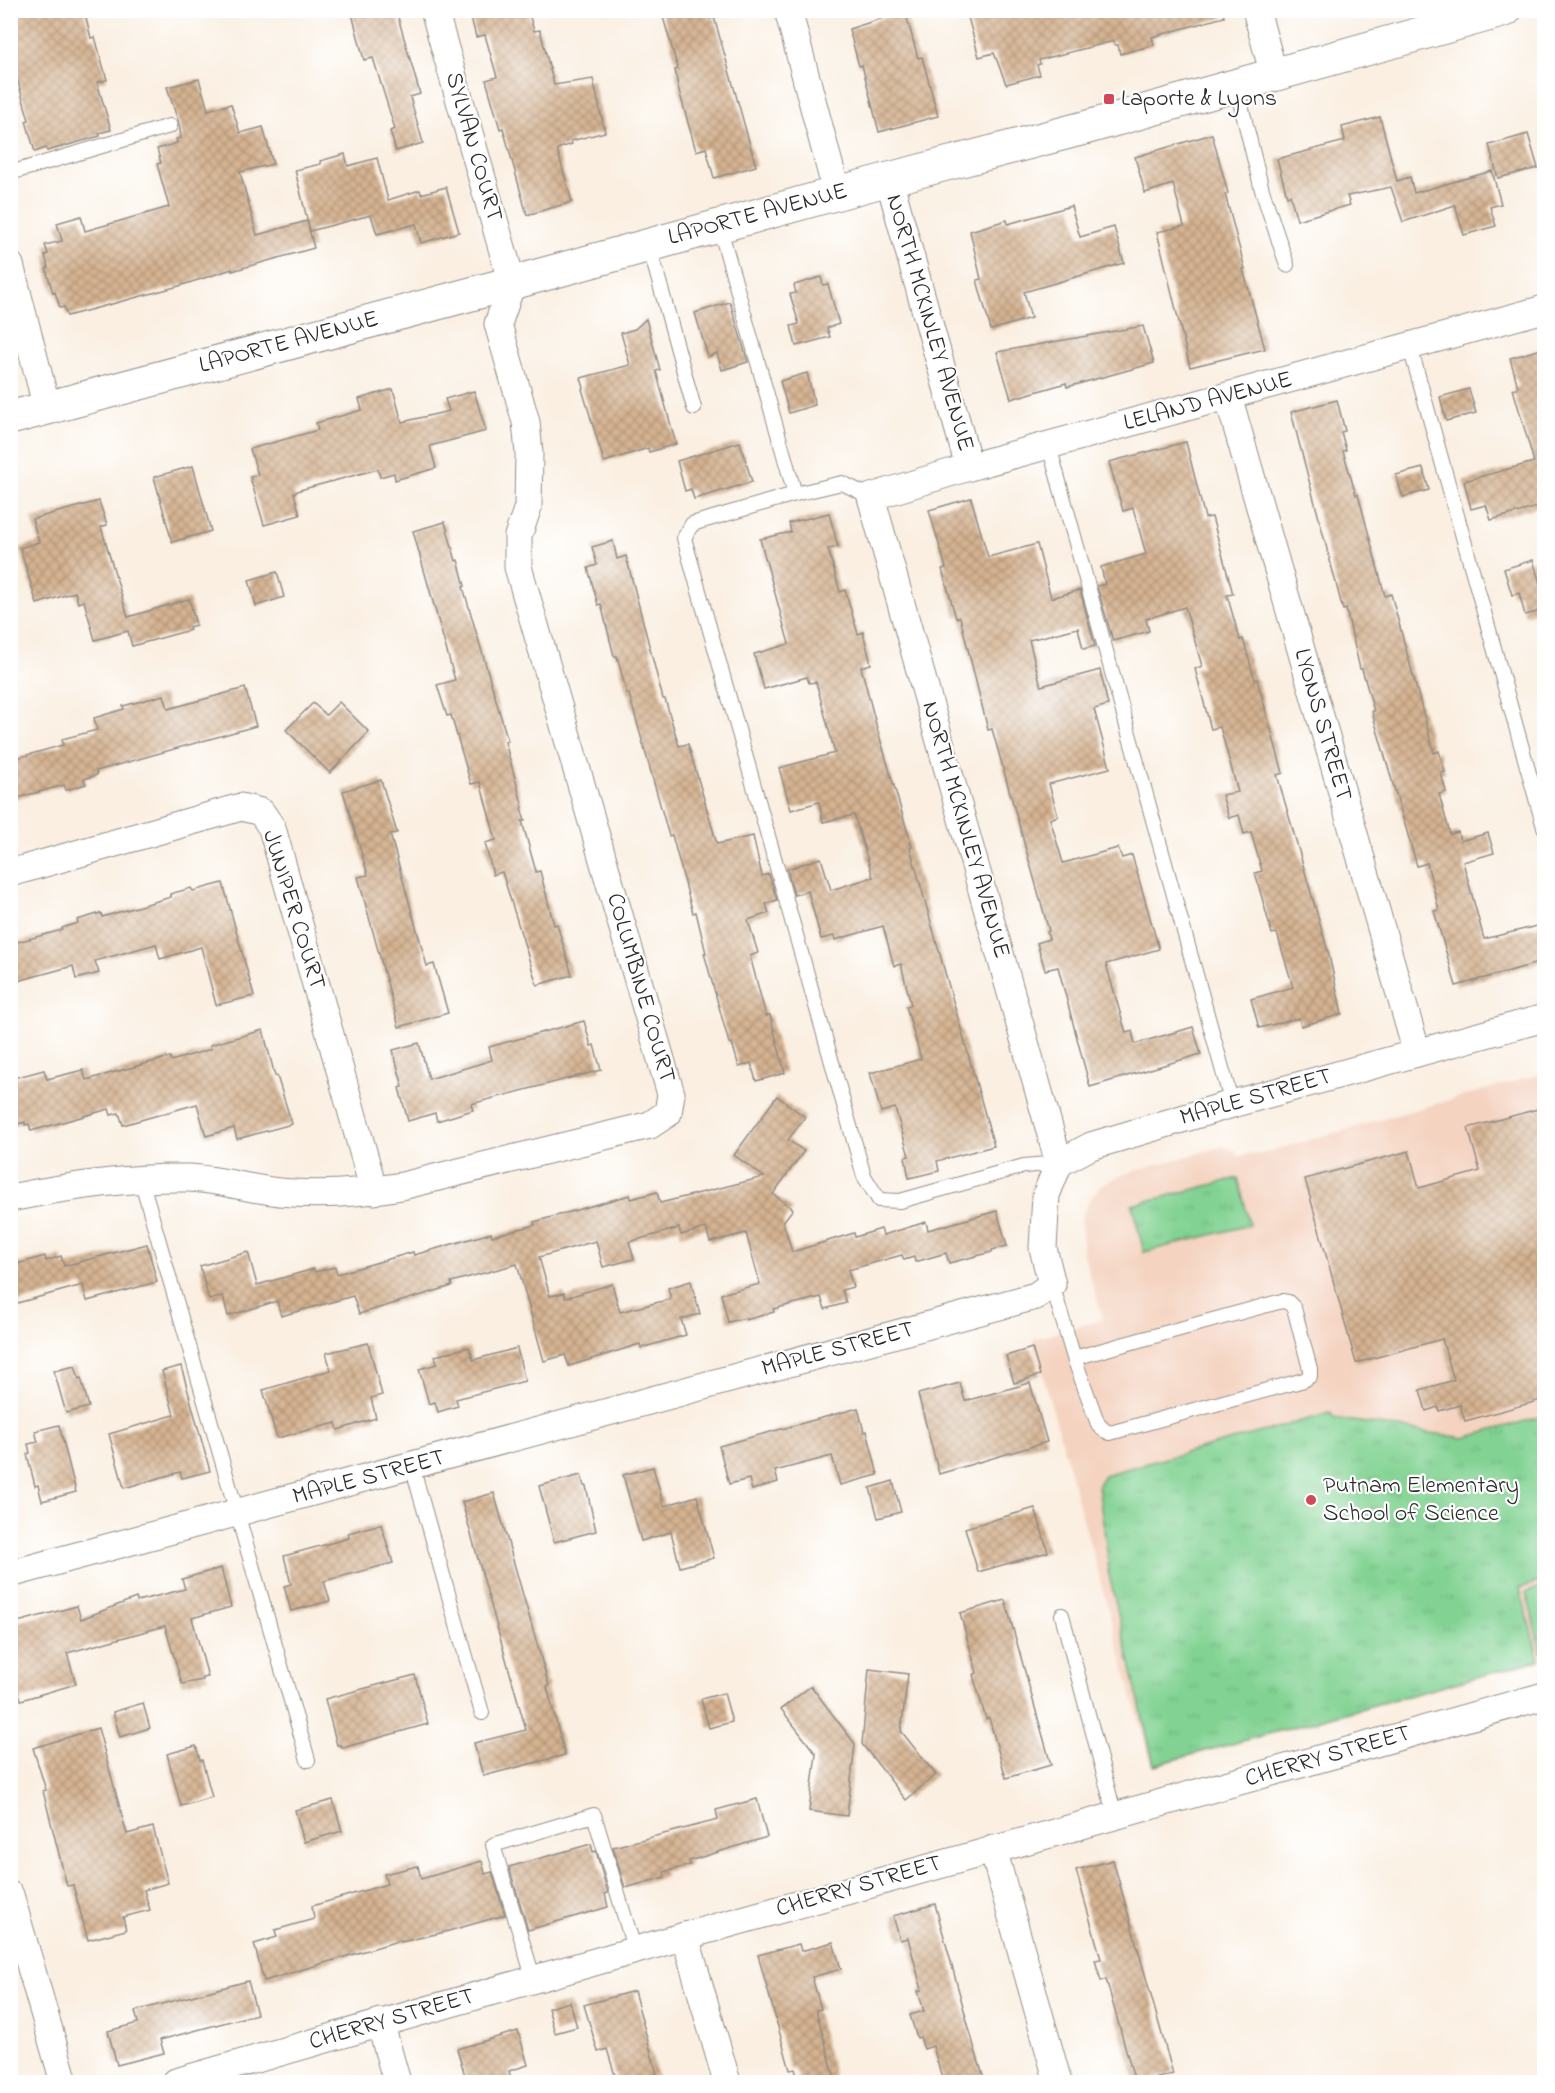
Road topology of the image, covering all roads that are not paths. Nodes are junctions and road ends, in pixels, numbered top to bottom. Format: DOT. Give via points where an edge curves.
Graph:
graph roads {
  1 [pos="434,10"];
  2 [pos="788,10"];
  3 [pos="1256,10"];
  4 [pos="1505,10"];
  5 [pos="1274,75"];
  6 [pos="1236,85"];
  7 [pos="170,126"];
  8 [pos="10,173"];
  9 [pos="889,179"];
  10 [pos="837,194"];
  11 [pos="719,225"];
  12 [pos="649,245"];
  13 [pos="10,265"];
  14 [pos="1287,265"];
  15 [pos="512,283"];
  16 [pos="1545,309"];
  17 [pos="1410,347"];
  18 [pos="1228,396"];
  19 [pos="47,408"];
  20 [pos="694,408"];
  21 [pos="10,418"];
  22 [pos="1049,446"];
  23 [pos="969,467"];
  24 [pos="795,494"];
  25 [pos="871,496"];
  26 [pos="1545,827"];
  27 [pos="10,873"];
  28 [pos="1545,1018"];
  29 [pos="1417,1053"];
  30 [pos="1232,1104"];
  31 [pos="1059,1163"];
  32 [pos="141,1179"];
  33 [pos="374,1191"];
  34 [pos="10,1198"];
  35 [pos="1052,1284"];
  36 [pos="1074,1358"];
  37 [pos="412,1467"];
  38 [pos="238,1514"];
  39 [pos="10,1574"];
  40 [pos="1062,1615"];
  41 [pos="1545,1696"];
  42 [pos="482,1713"];
  43 [pos="308,1760"];
  44 [pos="1115,1816"];
  45 [pos="993,1850"];
  46 [pos="10,1895"];
  47 [pos="685,1936"];
  48 [pos="634,1951"];
  49 [pos="534,1980"];
  50 [pos="380,2022"];
  51 [pos="64,2082"];
  52 [pos="176,2082"];
  53 [pos="397,2082"];
  54 [pos="727,2082"];
  55 [pos="1058,2082"];
  1 -- 15 [label="street, SYLVAN COURT"];
  2 -- 10 [label="street"];
  3 -- 5 [label="street"];
  4 -- 5 [label="street, LAPORTE AVENUE"];
  5 -- 6 [label="street, LAPORTE AVENUE"];
  6 -- 9 [label="street, LAPORTE AVENUE"];
  6 -- 14 [label="lane" via="1262,190"];
  7 -- 8 [label="lane"];
  9 -- 10 [label="street, LAPORTE AVENUE"];
  9 -- 23 [label="street, NORTH MCKINLEY AVENUE"];
  10 -- 11 [label="street, LAPORTE AVENUE"];
  11 -- 12 [label="street, LAPORTE AVENUE"];
  11 -- 24 [label="lane"];
  12 -- 15 [label="street, LAPORTE AVENUE"];
  12 -- 20 [label="lane"];
  13 -- 19 [label="street"];
  15 -- 19 [label="street, LAPORTE AVENUE"];
  15 -- 33 [label="street, COLUMBINE COURT" via="498,324 526,422 529,453 528,507 518,536 518,567 670,1094 668,1113 650,1125"];
  16 -- 17 [label="street, LELAND AVENUE"];
  17 -- 18 [label="street, LELAND AVENUE"];
  17 -- 26 [label="lane"];
  18 -- 22 [label="street, LELAND AVENUE"];
  18 -- 29 [label="street, LYONS STREET"];
  19 -- 21 [label="street, LAPORTE AVENUE"];
  22 -- 23 [label="street, LELAND AVENUE"];
  22 -- 30 [label="lane"];
  23 -- 25 [label="street, LELAND AVENUE"];
  24 -- 25 [label="lane" via="842,483"];
  24 -- 31 [label="lane" via="692,524 684,538 864,1176 879,1200 900,1201 1024,1166"];
  25 -- 31 [label="street, NORTH MCKINLEY AVENUE"];
  27 -- 33 [label="street, JUNIPER COURT" via="240,807 261,812 272,828"];
  28 -- 29 [label="street, MAPLE STREET"];
  29 -- 30 [label="street, MAPLE STREET"];
  30 -- 31 [label="street, MAPLE STREET" via="1091,1146"];
  31 -- 35 [label="street" via="1046,1195 1043,1248"];
  32 -- 33 [label="street, COLUMBINE COURT" via="190,1178 308,1194"];
  32 -- 34 [label="street, COLUMBINE COURT"];
  32 -- 38 [label="lane"];
  35 -- 36 [label="lane"];
  35 -- 37 [label="street, MAPLE STREET" via="1036,1296"];
  36 -- 36 [label="lane" via="1098,1424 1110,1433 1310,1376 1294,1308 1281,1301"];
  37 -- 38 [label="street, MAPLE STREET"];
  37 -- 42 [label="lane"];
  38 -- 39 [label="street, MAPLE STREET"];
  38 -- 43 [label="lane"];
  40 -- 44 [label="lane"];
  41 -- 44 [label="street, CHERRY STREET"];
  44 -- 45 [label="street, CHERRY STREET"];
  45 -- 47 [label="street, CHERRY STREET"];
  45 -- 55 [label="street"];
  46 -- 51 [label="street"];
  47 -- 48 [label="street, CHERRY STREET"];
  47 -- 54 [label="street"];
  48 -- 49 [label="street, CHERRY STREET"];
  48 -- 49 [label="lane" via="594,1815 493,1845"];
  49 -- 50 [label="street, CHERRY STREET"];
  50 -- 52 [label="street, CHERRY STREET"];
  50 -- 53 [label="street"];
}
